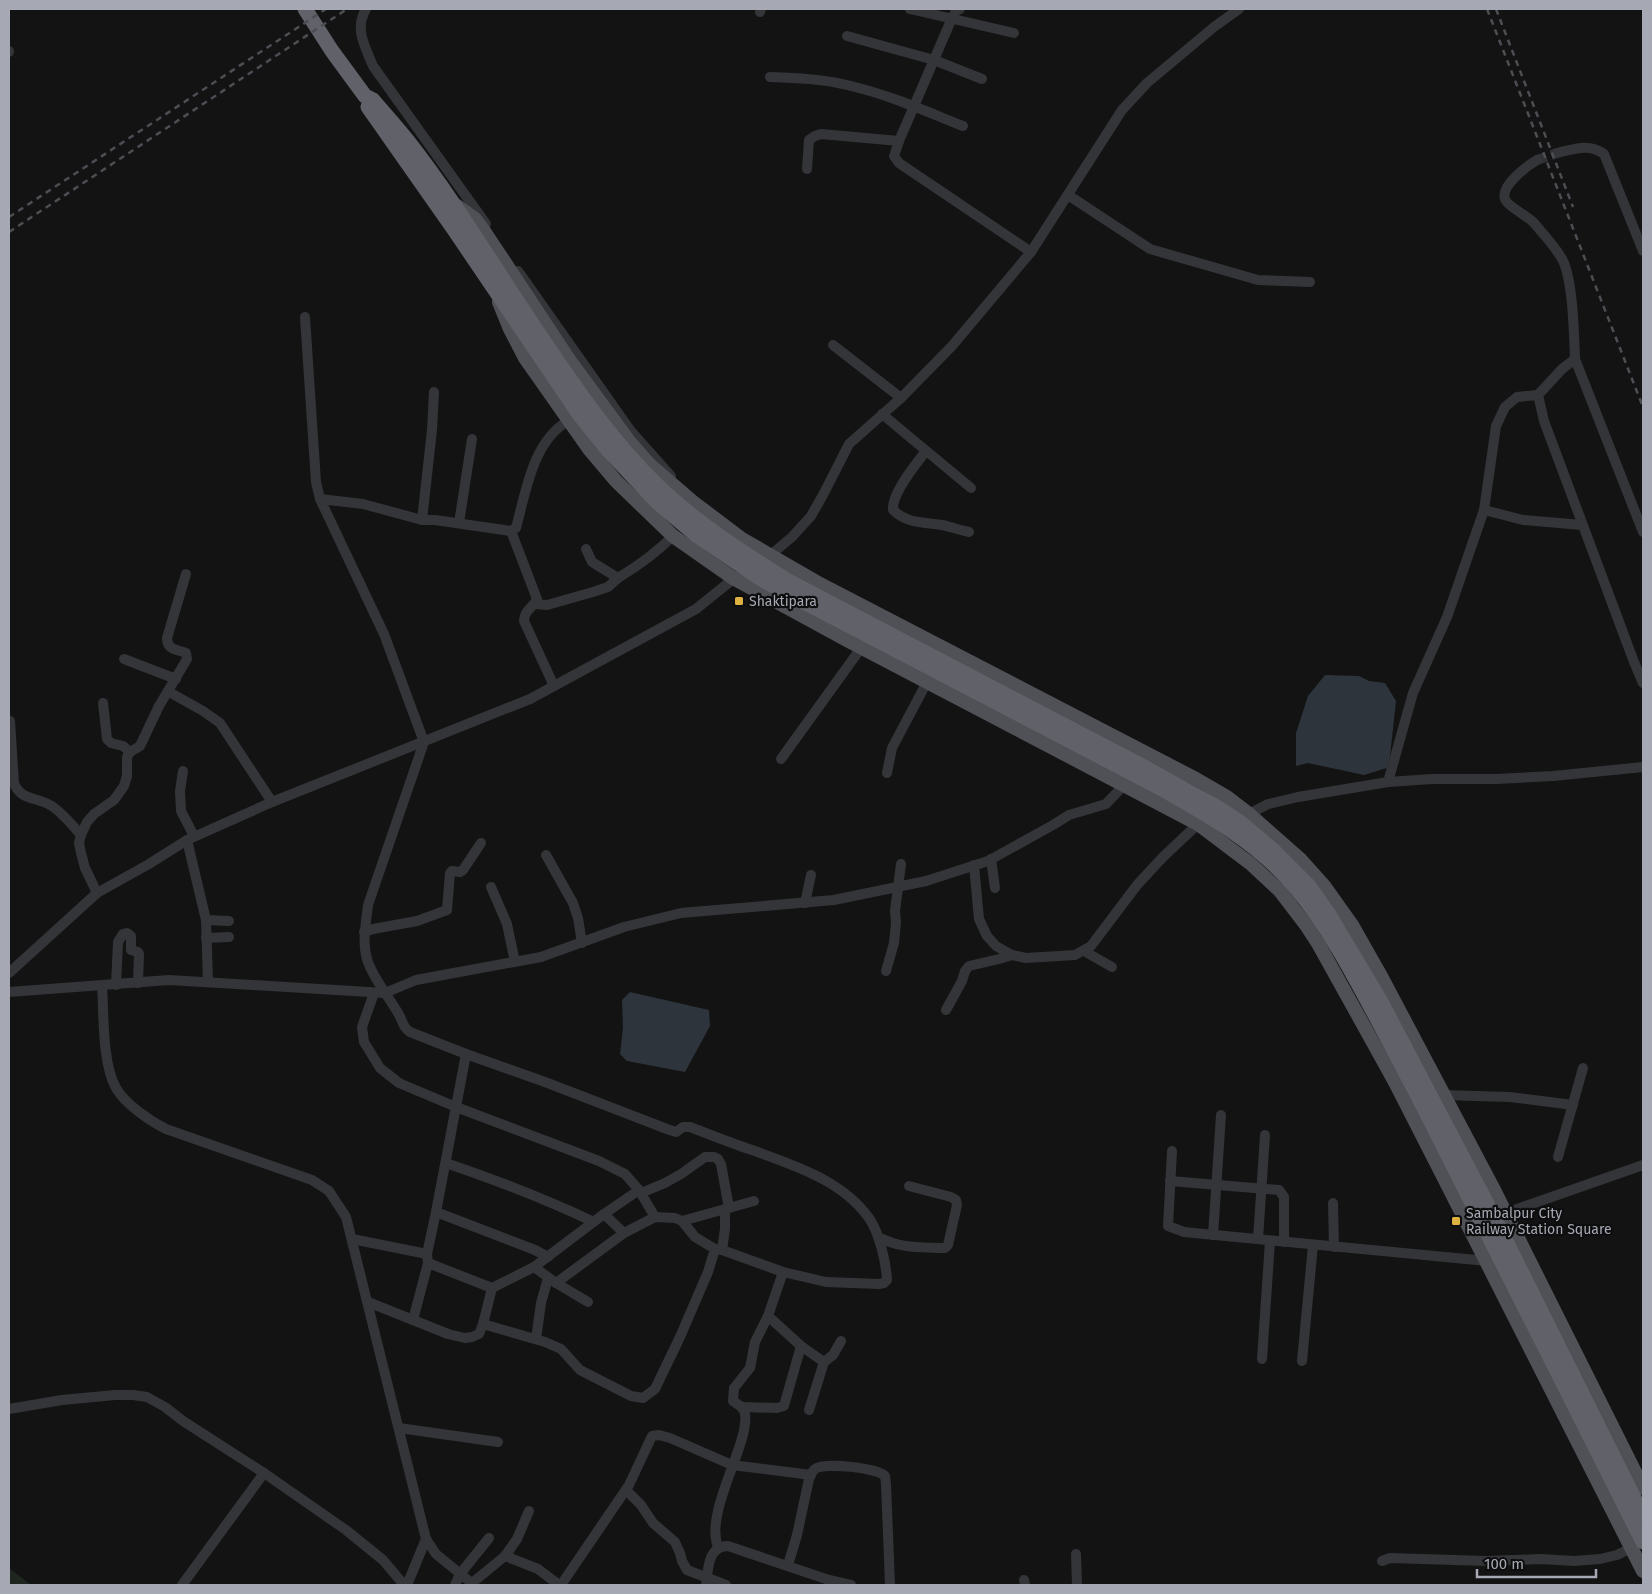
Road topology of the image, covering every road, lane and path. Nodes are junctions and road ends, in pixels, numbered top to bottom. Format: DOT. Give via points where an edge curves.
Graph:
graph roads {
  1 [pos="305,9"];
  2 [pos="366,9"];
  3 [pos="910,9"];
  4 [pos="960,9"];
  5 [pos="1239,9"];
  6 [pos="952,18"];
  7 [pos="1014,32"];
  8 [pos="847,36"];
  9 [pos="934,60"];
  10 [pos="770,77"];
  11 [pos="982,79"];
  12 [pos="365,96"];
  13 [pos="915,106"];
  14 [pos="963,126"];
  15 [pos="899,140"];
  16 [pos="1557,153"];
  17 [pos="1538,160"];
  18 [pos="807,169"];
  19 [pos="1068,195"];
  20 [pos="452,203"];
  21 [pos="1643,251"];
  22 [pos="1031,252"];
  23 [pos="1310,282"];
  24 [pos="492,285"];
  25 [pos="305,317"];
  26 [pos="833,345"];
  27 [pos="1574,359"];
  28 [pos="434,392"];
  29 [pos="1538,395"];
  30 [pos="901,398"];
  31 [pos="882,414"];
  32 [pos="568,421"];
  33 [pos="472,439"];
  34 [pos="926,451"];
  35 [pos="626,461"];
  36 [pos="971,488"];
  37 [pos="684,495"];
  38 [pos="320,499"];
  39 [pos="1484,510"];
  40 [pos="422,520"];
  41 [pos="459,523"];
  42 [pos="1582,525"];
  43 [pos="511,531"];
  44 [pos="969,532"];
  45 [pos="1643,532"];
  46 [pos="673,536"];
  47 [pos="586,549"];
  48 [pos="770,556"];
  49 [pos="186,574"];
  50 [pos="618,578"];
  51 [pos="733,578"];
  52 [pos="535,604"];
  53 [pos="861,648"];
  54 [pos="124,659"];
  55 [pos="1638,660"];
  56 [pos="176,679"];
  57 [pos="927,682"];
  58 [pos="1643,683"];
  59 [pos="554,686"];
  60 [pos="169,692"];
  61 [pos="104,703"];
  62 [pos="10,721"];
  63 [pos="424,742"];
  64 [pos="130,752"];
  65 [pos="781,759"];
  66 [pos="1643,767"];
  67 [pos="183,771"];
  68 [pos="887,773"];
  69 [pos="1388,782"];
  70 [pos="1124,785"];
  71 [pos="272,802"];
  72 [pos="1249,814"];
  73 [pos="1198,824"];
  74 [pos="81,835"];
  75 [pos="190,838"];
  76 [pos="481,843"];
  77 [pos="546,855"];
  78 [pos="991,859"];
  79 [pos="901,864"];
  80 [pos="974,865"];
  81 [pos="811,875"];
  82 [pos="491,887"];
  83 [pos="897,887"];
  84 [pos="995,888"];
  85 [pos="97,894"];
  86 [pos="805,903"];
  87 [pos="206,920"];
  88 [pos="229,921"];
  89 [pos="364,932"];
  90 [pos="229,937"];
  91 [pos="206,938"];
  92 [pos="582,943"];
  93 [pos="1084,951"];
  94 [pos="1012,955"];
  95 [pos="515,962"];
  96 [pos="1112,967"];
  97 [pos="886,971"];
  98 [pos="9,973"];
  99 [pos="208,982"];
  100 [pos="138,983"];
  101 [pos="116,984"];
  102 [pos="102,986"];
  103 [pos="9,992"];
  104 [pos="374,993"];
  105 [pos="385,993"];
  106 [pos="946,1010"];
  107 [pos="466,1054"];
  108 [pos="1583,1068"];
  109 [pos="1443,1095"];
  110 [pos="1573,1105"];
  111 [pos="456,1107"];
  112 [pos="1221,1115"];
  113 [pos="1265,1135"];
  114 [pos="1172,1151"];
  115 [pos="1558,1157"];
  116 [pos="446,1163"];
  117 [pos="1643,1165"];
  118 [pos="1170,1181"];
  119 [pos="1216,1185"];
  120 [pos="909,1186"];
  121 [pos="1261,1188"];
  122 [pos="640,1191"];
  123 [pos="754,1201"];
  124 [pos="1333,1203"];
  125 [pos="727,1208"];
  126 [pos="436,1212"];
  127 [pos="604,1214"];
  128 [pos="655,1217"];
  129 [pos="1488,1220"];
  130 [pos="682,1221"];
  131 [pos="594,1222"];
  132 [pos="624,1233"];
  133 [pos="1213,1235"];
  134 [pos="878,1237"];
  135 [pos="1258,1239"];
  136 [pos="352,1240"];
  137 [pos="1270,1240"];
  138 [pos="1284,1242"];
  139 [pos="1313,1245"];
  140 [pos="1334,1247"];
  141 [pos="719,1250"];
  142 [pos="548,1257"];
  143 [pos="428,1258"];
  144 [pos="1487,1261"];
  145 [pos="534,1267"];
  146 [pos="783,1272"];
  147 [pos="552,1280"];
  148 [pos="492,1288"];
  149 [pos="368,1302"];
  150 [pos="588,1302"];
  151 [pos="768,1316"];
  152 [pos="413,1320"];
  153 [pos="483,1324"];
  154 [pos="536,1339"];
  155 [pos="841,1341"];
  156 [pos="801,1346"];
  157 [pos="1262,1359"];
  158 [pos="1302,1361"];
  159 [pos="824,1362"];
  160 [pos="742,1407"];
  161 [pos="9,1409"];
  162 [pos="809,1410"];
  163 [pos="399,1428"];
  164 [pos="498,1442"];
  165 [pos="732,1465"];
  166 [pos="264,1473"];
  167 [pos="811,1475"];
  168 [pos="1643,1488"];
  169 [pos="626,1490"];
  170 [pos="529,1511"];
  171 [pos="1643,1516"];
  172 [pos="488,1538"];
  173 [pos="426,1539"];
  174 [pos="1637,1545"];
  175 [pos="718,1547"];
  176 [pos="1076,1554"];
  177 [pos="505,1556"];
  178 [pos="1382,1560"];
  179 [pos="788,1565"];
  180 [pos="1643,1572"];
  181 [pos="460,1574"];
  182 [pos="706,1581"];
  183 [pos="473,1584"];
  184 [pos="182,1585"];
  185 [pos="406,1585"];
  186 [pos="455,1585"];
  187 [pos="560,1585"];
  188 [pos="726,1585"];
  189 [pos="851,1585"];
  190 [pos="890,1585"];
  191 [pos="1077,1585"];
  1 -- 12 [label="highway"];
  2 -- 37 [label="street" via="360,28 373,66 461,187 594,382 630,430 680,485"];
  3 -- 6 [label="street"];
  4 -- 6 [label="street"];
  5 -- 19 [label="street" via="1147,83 1122,110"];
  6 -- 7 [label="street"];
  6 -- 9 [label="street"];
  8 -- 9 [label="street"];
  9 -- 11 [label="street"];
  9 -- 13 [label="street"];
  10 -- 13 [label="street" via="847,85"];
  12 -- 20 [label="highway" via="407,140"];
  12 -- 24 [label="highway" via="366,105"];
  13 -- 14 [label="street"];
  13 -- 15 [label="street"];
  15 -- 18 [label="street" via="815,136 809,140"];
  15 -- 22 [label="street" via="894,156 899,163"];
  16 -- 21 [label="street" via="1595,148 1604,154"];
  17 -- 27 [label="street" via="1507,187 1505,200 1532,222 1565,265"];
  19 -- 22 [label="street"];
  19 -- 23 [label="street" via="1150,249 1258,280"];
  20 -- 35 [label="highway"];
  20 -- 37 [label="main road" via="475,219 484,231 570,361 628,440"];
  22 -- 30 [label="street" via="952,346"];
  24 -- 32 [label="main road" via="525,358"];
  24 -- 35 [label="highway" via="579,414 607,449"];
  25 -- 38 [label="street" via="316,482"];
  26 -- 30 [label="street"];
  27 -- 29 [label="street"];
  27 -- 45 [label="street"];
  28 -- 40 [label="street"];
  29 -- 39 [label="street" via="1517,397 1501,414 1496,426"];
  29 -- 42 [label="street" via="1544,421"];
  30 -- 31 [label="street"];
  31 -- 34 [label="street"];
  31 -- 48 [label="street" via="850,444 811,516"];
  32 -- 43 [label="street" via="557,427 541,449 516,528"];
  32 -- 46 [label="main road" via="616,481"];
  33 -- 41 [label="street"];
  34 -- 36 [label="street"];
  34 -- 44 [label="street" via="905,479 893,510 914,522"];
  35 -- 129 [label="highway" via="684,510 761,564 1046,722 1142,766 1225,812 1274,851 1309,886 1380,1000"];
  37 -- 48 [label="main road"];
  38 -- 40 [label="street" via="363,504"];
  38 -- 63 [label="street" via="384,634"];
  39 -- 42 [label="street" via="1523,520"];
  39 -- 69 [label="street" via="1447,617 1413,693"];
  40 -- 41 [label="street"];
  41 -- 43 [label="street"];
  42 -- 55 [label="street"];
  43 -- 52 [label="street" via="536,594"];
  46 -- 50 [label="street"];
  46 -- 51 [label="main road"];
  47 -- 50 [label="street" via="592,562"];
  48 -- 51 [label="street"];
  48 -- 72 [label="main road" via="1196,779"];
  49 -- 56 [label="street" via="167,638 169,647 187,655"];
  50 -- 52 [label="street" via="608,587 593,592 547,605"];
  51 -- 53 [label="main road"];
  51 -- 59 [label="street" via="696,609"];
  52 -- 59 [label="street" via="524,615 524,621"];
  53 -- 57 [label="main road"];
  53 -- 65 [label="street"];
  54 -- 56 [label="street"];
  55 -- 58 [label="street"];
  56 -- 60 [label="street"];
  57 -- 68 [label="street" via="892,748"];
  57 -- 70 [label="main road"];
  59 -- 63 [label="street"];
  60 -- 64 [label="street" via="140,746"];
  60 -- 71 [label="street" via="220,723"];
  61 -- 64 [label="street" via="107,739"];
  62 -- 74 [label="street" via="16,788 20,793 55,808"];
  63 -- 71 [label="street"];
  63 -- 89 [label="street" via="368,905"];
  64 -- 74 [label="street" via="124,786 114,800 94,814"];
  66 -- 69 [label="street" via="1553,776"];
  67 -- 75 [label="street" via="181,810"];
  69 -- 72 [label="street" via="1298,797 1268,804"];
  70 -- 73 [label="main road"];
  70 -- 78 [label="street" via="1106,804 1069,815"];
  71 -- 75 [label="street"];
  72 -- 109 [label="main road" via="1300,859 1325,887 1352,926"];
  73 -- 93 [label="street" via="1137,885 1092,946"];
  73 -- 129 [label="main road" via="1252,864 1280,891 1306,925"];
  74 -- 85 [label="street" via="79,843 85,868"];
  75 -- 85 [label="street"];
  75 -- 87 [label="street"];
  76 -- 89 [label="street" via="463,870 450,873 447,910 417,921"];
  77 -- 92 [label="street" via="573,903"];
  78 -- 80 [label="street"];
  78 -- 84 [label="street"];
  79 -- 83 [label="street"];
  80 -- 83 [label="street"];
  80 -- 94 [label="street" via="979,919 996,946"];
  81 -- 86 [label="street"];
  82 -- 95 [label="street" via="507,924"];
  83 -- 86 [label="street"];
  83 -- 97 [label="street" via="894,943"];
  85 -- 98 [label="street"];
  86 -- 92 [label="street" via="681,913 624,927"];
  87 -- 88 [label="street"];
  87 -- 91 [label="street"];
  89 -- 105 [label="street" via="367,959"];
  90 -- 91 [label="street"];
  91 -- 99 [label="street"];
  92 -- 95 [label="street" via="542,957"];
  93 -- 94 [label="street" via="1063,957"];
  93 -- 96 [label="street"];
  94 -- 106 [label="street" via="966,968"];
  95 -- 105 [label="street" via="416,980"];
  99 -- 100 [label="street" via="169,980"];
  99 -- 104 [label="street"];
  100 -- 101 [label="street"];
  100 -- 101 [label="street" via="139,954 131,950 131,936 127,933 118,942"];
  101 -- 102 [label="street"];
  102 -- 103 [label="street"];
  102 -- 136 [label="street" via="108,1066 117,1090 124,1098 140,1114 166,1128 312,1180 329,1191 346,1217"];
  104 -- 105 [label="street"];
  104 -- 111 [label="street" via="362,1027 364,1042 380,1068 399,1083"];
  105 -- 107 [label="street" via="406,1029"];
  107 -- 111 [label="street"];
  107 -- 134 [label="street" via="666,1130 675,1132 685,1126 690,1127 794,1165 825,1180 852,1199 869,1218"];
  108 -- 110 [label="street"];
  109 -- 110 [label="street" via="1510,1097"];
  109 -- 129 [label="main road"];
  110 -- 115 [label="street"];
  111 -- 116 [label="street"];
  111 -- 122 [label="street" via="599,1161 625,1174"];
  112 -- 119 [label="street"];
  113 -- 121 [label="street"];
  114 -- 118 [label="street"];
  116 -- 126 [label="street"];
  116 -- 131 [label="street" via="513,1186"];
  117 -- 129 [label="street"];
  118 -- 119 [label="street"];
  118 -- 133 [label="street" via="1168,1226 1184,1232"];
  119 -- 121 [label="street"];
  119 -- 133 [label="street"];
  120 -- 134 [label="street" via="956,1200 948,1245 945,1248 907,1248"];
  121 -- 135 [label="street"];
  121 -- 138 [label="street" via="1282,1193"];
  122 -- 125 [label="street" via="665,1183 705,1157 714,1157 721,1164"];
  122 -- 127 [label="street"];
  122 -- 128 [label="street"];
  123 -- 125 [label="street"];
  124 -- 140 [label="street"];
  125 -- 130 [label="street"];
  125 -- 141 [label="street"];
  126 -- 142 [label="street"];
  126 -- 143 [label="street"];
  127 -- 131 [label="street"];
  127 -- 132 [label="street"];
  128 -- 130 [label="street"];
  128 -- 132 [label="street"];
  129 -- 144 [label="main road"];
  129 -- 168 [label="main road"];
  129 -- 171 [label="highway"];
  129 -- 174 [label="highway"];
  130 -- 141 [label="street" via="695,1237"];
  131 -- 142 [label="street"];
  132 -- 147 [label="street"];
  133 -- 135 [label="street"];
  134 -- 146 [label="street" via="887,1278 882,1284 826,1282"];
  135 -- 137 [label="street"];
  136 -- 143 [label="street"];
  136 -- 149 [label="street"];
  137 -- 138 [label="street"];
  137 -- 157 [label="street"];
  138 -- 139 [label="street"];
  139 -- 140 [label="street"];
  139 -- 158 [label="street"];
  140 -- 144 [label="street"];
  141 -- 146 [label="street"];
  141 -- 154 [label="street" via="655,1389 643,1398 631,1396 580,1370 561,1349"];
  142 -- 145 [label="street"];
  143 -- 148 [label="street"];
  143 -- 152 [label="street"];
  144 -- 174 [label="main road"];
  145 -- 147 [label="street"];
  145 -- 148 [label="street"];
  146 -- 151 [label="street"];
  147 -- 150 [label="street"];
  147 -- 154 [label="street" via="541,1303"];
  148 -- 153 [label="street"];
  149 -- 152 [label="street"];
  149 -- 163 [label="street"];
  151 -- 156 [label="street"];
  151 -- 160 [label="street" via="756,1342 750,1368 733,1391 733,1402"];
  152 -- 153 [label="street" via="465,1338 479,1334"];
  153 -- 154 [label="street"];
  155 -- 159 [label="street" via="833,1356"];
  156 -- 159 [label="street"];
  156 -- 160 [label="street" via="784,1406"];
  159 -- 162 [label="street"];
  160 -- 165 [label="street" via="746,1418"];
  161 -- 166 [label="street" via="114,1395 147,1397"];
  163 -- 164 [label="street"];
  163 -- 173 [label="street"];
  165 -- 167 [label="street"];
  165 -- 169 [label="street" via="656,1434"];
  165 -- 175 [label="street" via="715,1527"];
  166 -- 184 [label="street"];
  166 -- 185 [label="street" via="346,1530 383,1560"];
  167 -- 179 [label="street"];
  167 -- 190 [label="street" via="816,1468 830,1465 878,1471 885,1476"];
  169 -- 182 [label="street" via="652,1523 675,1542 687,1570"];
  169 -- 187 [label="street"];
  170 -- 177 [label="street"];
  172 -- 181 [label="street"];
  173 -- 181 [label="street" via="436,1554"];
  173 -- 185 [label="street"];
  174 -- 178 [label="street" via="1617,1555 1574,1561"];
  174 -- 180 [label="main road"];
  175 -- 179 [label="street" via="728,1546"];
  175 -- 182 [label="street" via="712,1554"];
  176 -- 191 [label="street"];
  177 -- 183 [label="street"];
  177 -- 187 [label="street" via="538,1570"];
  179 -- 189 [label="street"];
  181 -- 183 [label="street"];
  181 -- 186 [label="street"];
  182 -- 188 [label="street"];
}
